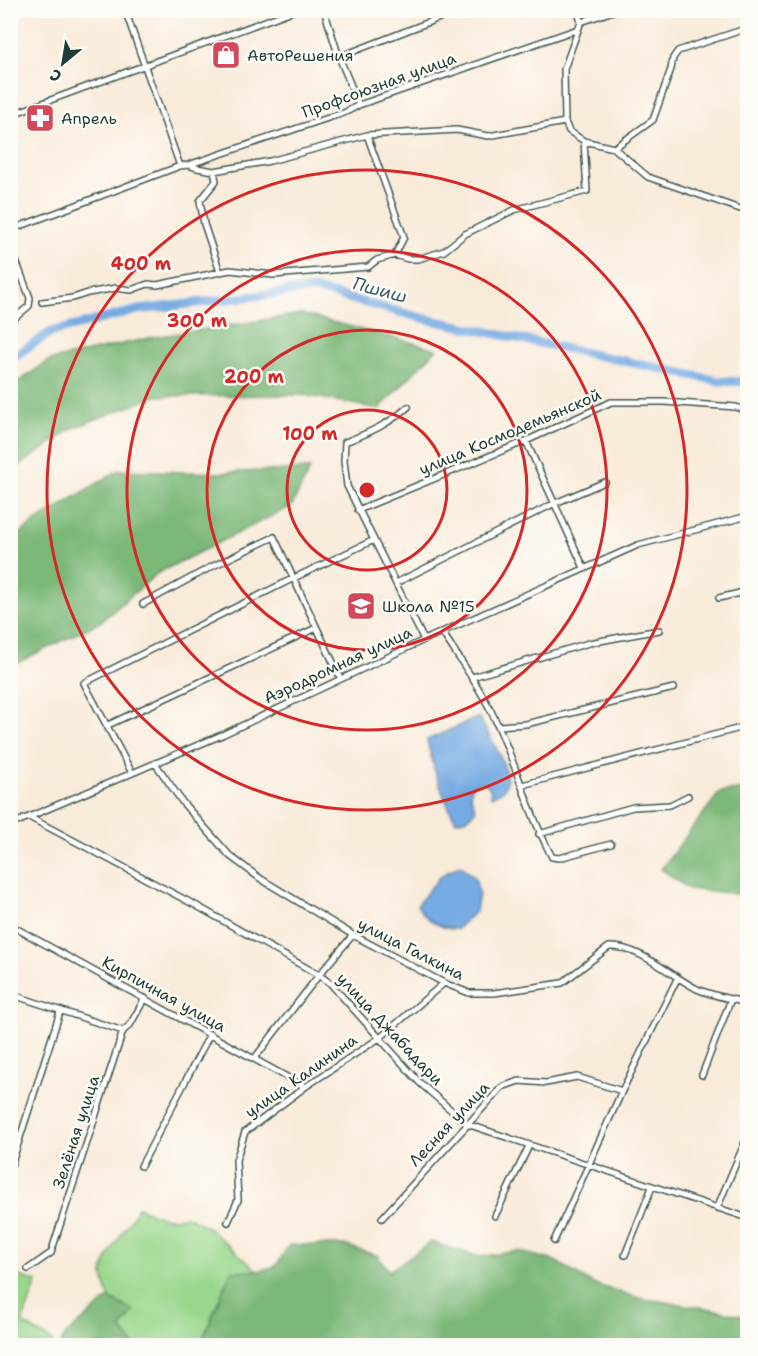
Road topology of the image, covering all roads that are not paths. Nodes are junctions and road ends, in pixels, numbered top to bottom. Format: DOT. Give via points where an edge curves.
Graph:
graph roads {
  1 [pos="125,10"];
  2 [pos="295,10"];
  3 [pos="324,10"];
  4 [pos="460,10"];
  5 [pos="577,10"];
  6 [pos="616,10"];
  7 [pos="581,22"];
  8 [pos="747,28"];
  9 [pos="578,30"];
  10 [pos="339,57"];
  11 [pos="145,65"];
  12 [pos="359,105"];
  13 [pos="10,115"];
  14 [pos="565,122"];
  15 [pos="367,135"];
  16 [pos="584,141"];
  17 [pos="614,148"];
  18 [pos="180,165"];
  19 [pos="188,165"];
  20 [pos="214,171"];
  21 [pos="747,209"];
  22 [pos="10,230"];
  23 [pos="10,245"];
  24 [pos="395,255"];
  25 [pos="220,272"];
  26 [pos="42,302"];
  27 [pos="10,322"];
  28 [pos="408,407"];
  29 [pos="747,411"];
  30 [pos="526,441"];
  31 [pos="605,482"];
  32 [pos="554,504"];
  33 [pos="358,510"];
  34 [pos="747,516"];
  35 [pos="374,540"];
  36 [pos="584,568"];
  37 [pos="294,578"];
  38 [pos="396,583"];
  39 [pos="747,591"];
  40 [pos="719,598"];
  41 [pos="143,604"];
  42 [pos="316,628"];
  43 [pos="659,630"];
  44 [pos="442,632"];
  45 [pos="424,640"];
  46 [pos="472,677"];
  47 [pos="341,679"];
  48 [pos="674,688"];
  49 [pos="108,725"];
  50 [pos="499,726"];
  51 [pos="747,726"];
  52 [pos="155,763"];
  53 [pos="132,773"];
  54 [pos="522,785"];
  55 [pos="688,796"];
  56 [pos="29,817"];
  57 [pos="10,825"];
  58 [pos="539,834"];
  59 [pos="611,844"];
  60 [pos="10,925"];
  61 [pos="353,934"];
  62 [pos="319,975"];
  63 [pos="677,978"];
  64 [pos="444,983"];
  65 [pos="10,994"];
  66 [pos="145,998"];
  67 [pos="731,999"];
  68 [pos="747,1003"];
  69 [pos="60,1012"];
  70 [pos="123,1031"];
  71 [pos="210,1034"];
  72 [pos="381,1037"];
  73 [pos="254,1059"];
  74 [pos="702,1075"];
  75 [pos="305,1087"];
  76 [pos="621,1091"];
  77 [pos="467,1124"];
  78 [pos="747,1135"];
  79 [pos="529,1146"];
  80 [pos="141,1166"];
  81 [pos="589,1166"];
  82 [pos="10,1169"];
  83 [pos="652,1187"];
  84 [pos="717,1208"];
  85 [pos="495,1216"];
  86 [pos="382,1218"];
  87 [pos="747,1218"];
  88 [pos="228,1222"];
  89 [pos="554,1241"];
  90 [pos="625,1255"];
  91 [pos="28,1269"];
  1 -- 11 [label="street"];
  2 -- 11 [label="street"];
  3 -- 10 [label="street"];
  4 -- 10 [label="street"];
  5 -- 7 [label="street"];
  6 -- 7 [label="street"];
  7 -- 9 [label="street"];
  8 -- 17 [label="street" via="678,51 653,120"];
  9 -- 12 [label="street, Профсоюзная улица"];
  9 -- 14 [label="street" via="564,69"];
  10 -- 12 [label="street"];
  11 -- 13 [label="street"];
  11 -- 18 [label="street"];
  12 -- 19 [label="street, Профсоюзная улица"];
  14 -- 15 [label="street, Профсоюзная улица" via="488,136 457,130"];
  14 -- 16 [label="street" via="569,131"];
  15 -- 20 [label="street, Профсоюзная улица" via="270,161"];
  15 -- 24 [label="street" via="405,237"];
  16 -- 17 [label="street"];
  16 -- 24 [label="street" via="586,191 514,210 465,234 444,251 418,259"];
  17 -- 21 [label="street" via="648,177"];
  18 -- 19 [label="street, Профсоюзная улица"];
  18 -- 22 [label="street, Профсоюзная улица"];
  19 -- 20 [label="street, Профсоюзная улица"];
  20 -- 25 [label="street" via="216,181 200,201"];
  23 -- 27 [label="street" via="30,298 28,306"];
  24 -- 25 [label="street" via="376,260 368,267 273,276"];
  25 -- 26 [label="street"];
  28 -- 33 [label="street" via="393,421 345,442 347,486"];
  29 -- 30 [label="street, улица Космодемьянской" via="664,402 611,402"];
  30 -- 32 [label="street"];
  30 -- 33 [label="street, улица Космодемьянской"];
  31 -- 32 [label="street"];
  32 -- 36 [label="street"];
  32 -- 38 [label="street"];
  33 -- 35 [label="street"];
  34 -- 36 [label="street, Аэродромная улица" via="638,545"];
  35 -- 37 [label="street"];
  35 -- 38 [label="street"];
  36 -- 44 [label="street, Аэродромная улица"];
  37 -- 41 [label="street" via="274,537"];
  37 -- 42 [label="street"];
  37 -- 49 [label="street" via="84,683"];
  38 -- 45 [label="street"];
  39 -- 40 [label="street"];
  42 -- 47 [label="street"];
  42 -- 49 [label="street"];
  43 -- 46 [label="street" via="589,643"];
  44 -- 45 [label="street, Аэродромная улица"];
  44 -- 46 [label="street"];
  45 -- 47 [label="street, Аэродромная улица"];
  46 -- 50 [label="street"];
  47 -- 52 [label="street, Аэродромная улица"];
  48 -- 50 [label="street" via="526,724"];
  49 -- 53 [label="street"];
  50 -- 54 [label="street"];
  51 -- 54 [label="street"];
  52 -- 53 [label="street, Аэродромная улица"];
  52 -- 61 [label="street, улица Галкина" via="183,803 230,856"];
  53 -- 56 [label="street, Аэродромная улица"];
  54 -- 58 [label="street"];
  55 -- 58 [label="street" via="670,805 633,807"];
  56 -- 57 [label="street, Аэродромная улица"];
  56 -- 62 [label="street, улица Джабадари"];
  58 -- 59 [label="street" via="552,857"];
  60 -- 66 [label="street, Кирпичная улица"];
  61 -- 62 [label="street"];
  61 -- 64 [label="street, улица Галкина"];
  62 -- 72 [label="street, улица Джабадари"];
  62 -- 73 [label="street"];
  63 -- 64 [label="street, улица Галкина" via="635,952 615,946 562,983 469,993"];
  63 -- 67 [label="street, улица Галкина" via="709,994"];
  63 -- 76 [label="street"];
  64 -- 72 [label="street, улица Калинина"];
  65 -- 69 [label="street"];
  66 -- 70 [label="street, Зелёная улица"];
  66 -- 71 [label="street, Кирпичная улица"];
  67 -- 68 [label="street, улица Галкина"];
  67 -- 74 [label="street"];
  69 -- 70 [label="street"];
  69 -- 82 [label="street"];
  70 -- 91 [label="street, Зелёная улица" via="51,1253"];
  71 -- 73 [label="street, Кирпичная улица"];
  71 -- 80 [label="street"];
  72 -- 75 [label="street, улица Калинина"];
  72 -- 77 [label="street, улица Джабадари" via="420,1083"];
  73 -- 75 [label="street, Кирпичная улица"];
  75 -- 88 [label="street, улица Калинина" via="245,1132 236,1160 238,1200"];
  76 -- 77 [label="street, Лесная улица" via="577,1077 546,1083 519,1081 502,1087"];
  76 -- 81 [label="street"];
  77 -- 79 [label="street, улица Джабадари"];
  77 -- 86 [label="street, Лесная улица"];
  78 -- 84 [label="street"];
  79 -- 81 [label="street, улица Джабадари"];
  79 -- 85 [label="street"];
  81 -- 83 [label="street, улица Джабадари"];
  81 -- 89 [label="street"];
  83 -- 84 [label="street, улица Джабадари"];
  83 -- 90 [label="street"];
  84 -- 87 [label="street, улица Джабадари"];
}
